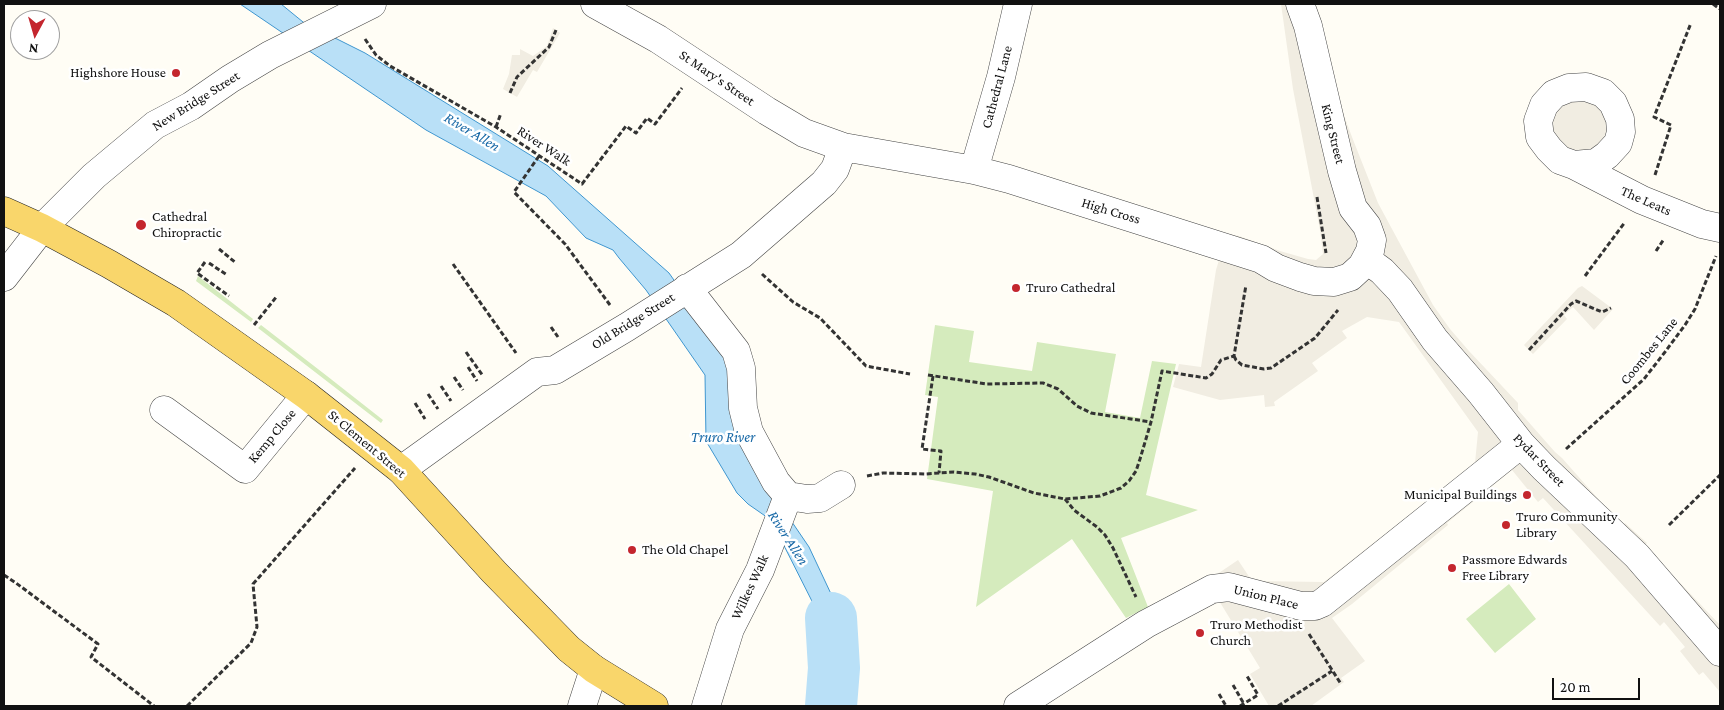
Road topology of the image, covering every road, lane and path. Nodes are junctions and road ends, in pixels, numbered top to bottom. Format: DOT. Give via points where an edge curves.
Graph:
graph roads {
  1 [pos="595,4"];
  2 [pos="1018,4"];
  3 [pos="1300,4"];
  4 [pos="1713,4"];
  5 [pos="1720,9"];
  6 [pos="352,14"];
  7 [pos="1691,23"];
  8 [pos="556,30"];
  9 [pos="699,66"];
  10 [pos="510,93"];
  11 [pos="501,114"];
  12 [pos="496,127"];
  13 [pos="842,147"];
  14 [pos="539,156"];
  15 [pos="1574,165"];
  16 [pos="974,170"];
  17 [pos="1644,201"];
  18 [pos="4,211"];
  19 [pos="42,228"];
  20 [pos="1719,241"];
  21 [pos="219,249"];
  22 [pos="740,255"];
  23 [pos="1252,256"];
  24 [pos="236,263"];
  25 [pos="453,264"];
  26 [pos="1358,268"];
  27 [pos="227,275"];
  28 [pos="1585,276"];
  29 [pos="4,278"];
  30 [pos="687,288"];
  31 [pos="228,296"];
  32 [pos="277,296"];
  33 [pos="1611,308"];
  34 [pos="627,327"];
  35 [pos="250,330"];
  36 [pos="1528,350"];
  37 [pos="466,352"];
  38 [pos="518,355"];
  39 [pos="1234,356"];
  40 [pos="468,367"];
  41 [pos="910,374"];
  42 [pos="928,376"];
  43 [pos="933,376"];
  44 [pos="454,377"];
  45 [pos="486,381"];
  46 [pos="480,385"];
  47 [pos="441,386"];
  48 [pos="428,394"];
  49 [pos="466,394"];
  50 [pos="306,395"];
  51 [pos="415,403"];
  52 [pos="453,403"];
  53 [pos="164,410"];
  54 [pos="440,412"];
  55 [pos="1151,422"];
  56 [pos="418,424"];
  57 [pos="1521,444"];
  58 [pos="357,466"];
  59 [pos="1544,468"];
  60 [pos="401,470"];
  61 [pos="939,473"];
  62 [pos="1720,474"];
  63 [pos="841,485"];
  64 [pos="1066,499"];
  65 [pos="784,508"];
  66 [pos="1669,525"];
  67 [pos="4,575"];
  68 [pos="1318,605"];
  69 [pos="1146,624"];
  70 [pos="1720,652"];
  71 [pos="594,669"];
  72 [pos="1332,671"];
  73 [pos="1248,676"];
  74 [pos="1341,684"];
  75 [pos="1233,685"];
  76 [pos="1219,694"];
  77 [pos="1244,704"];
  78 [pos="154,706"];
  79 [pos="187,706"];
  80 [pos="582,706"];
  81 [pos="654,706"];
  82 [pos="706,706"];
  83 [pos="1018,706"];
  84 [pos="1226,706"];
  85 [pos="1240,706"];
  86 [pos="1278,706"];
  1 -- 9 [label="street, St Mary's Street"];
  2 -- 16 [label="street, Cathedral Lane"];
  3 -- 26 [label="street, King Street" via="1342,172 1353,208 1368,226 1372,240 1370,251"];
  4 -- 5 [label="path"];
  6 -- 12 [label="path, River Walk" via="376,55 390,66"];
  6 -- 19 [label="street, New Bridge Street" via="270,55 155,125 94,176"];
  7 -- 17 [label="path" via="1654,117 1671,125"];
  8 -- 10 [label="path" via="549,47 517,77"];
  9 -- 13 [label="street, St Mary's Street" via="786,123"];
  9 -- 14 [label="path, River Walk" via="655,124 647,118 636,133 626,126 582,184"];
  11 -- 12 [label="path"];
  12 -- 14 [label="path, River Walk"];
  13 -- 16 [label="street, High Cross"];
  13 -- 22 [label="street, Old Bridge Street" via="834,169 824,183"];
  14 -- 34 [label="path" via="514,192 565,244"];
  15 -- 17 [label="street, The Leats"];
  16 -- 23 [label="street, High Cross"];
  17 -- 20 [label="street, The Leats" via="1702,224"];
  17 -- 28 [label="path"];
  18 -- 19 [label="main road, St Clement Street"];
  19 -- 29 [label="street, New Bridge Street"];
  19 -- 50 [label="main road, St Clement Street" via="176,303"];
  20 -- 59 [label="path, Coombes Lane" via="1690,318 1644,379"];
  21 -- 24 [label="path"];
  22 -- 30 [label="street, Old Bridge Street"];
  22 -- 41 [label="path" via="793,302 820,318 866,366"];
  23 -- 26 [label="street, High Cross" via="1314,281 1334,282"];
  23 -- 39 [label="path"];
  25 -- 38 [label="path"];
  26 -- 39 [label="path" via="1340,306 1315,338 1268,368 1248,367"];
  26 -- 57 [label="street, Pydar Street" via="1382,271 1400,290 1435,340"];
  27 -- 31 [label="path" via="207,262 197,273"];
  30 -- 34 [label="street, Old Bridge Street"];
  30 -- 65 [label="street" via="736,351 749,432 776,482"];
  32 -- 35 [label="path"];
  33 -- 36 [label="path" via="1602,312 1576,301 1570,304"];
  34 -- 60 [label="street, Old Bridge Street" via="555,370 536,372"];
  37 -- 45 [label="path"];
  39 -- 55 [label="path" via="1221,360 1206,378 1162,370"];
  40 -- 46 [label="path"];
  42 -- 43 [label="path"];
  43 -- 55 [label="path" via="987,384 1043,383 1058,389 1091,413"];
  43 -- 61 [label="path" via="922,450 941,452"];
  44 -- 49 [label="path"];
  47 -- 52 [label="path"];
  48 -- 54 [label="path"];
  50 -- 53 [label="street, Kemp Close" via="245,469"];
  50 -- 60 [label="main road, St Clement Street"];
  51 -- 56 [label="path" via="426,419"];
  55 -- 64 [label="path" via="1130,481 1100,496"];
  57 -- 59 [label="street, Pydar Street"];
  57 -- 68 [label="street"];
  58 -- 79 [label="path" via="253,584 257,627 250,643"];
  59 -- 70 [label="street, Pydar Street" via="1637,556"];
  60 -- 71 [label="main road, St Clement Street" via="543,624"];
  61 -- 63 [label="path" via="883,473 852,479"];
  61 -- 64 [label="path" via="989,477 1034,493"];
  62 -- 66 [label="path"];
  63 -- 65 [label="street" via="820,498 807,499"];
  64 -- 69 [label="path" via="1105,536 1131,585"];
  65 -- 82 [label="street, Wilkes Walk" via="760,570 730,629"];
  67 -- 78 [label="path" via="98,644 91,657"];
  68 -- 69 [label="street, Union Place" via="1301,606 1229,587 1212,589"];
  68 -- 72 [label="path" via="1308,617 1307,628"];
  69 -- 83 [label="street, Union Place"];
  71 -- 80 [label="street"];
  71 -- 81 [label="main road, St Clement Street"];
  72 -- 74 [label="path"];
  72 -- 86 [label="path"];
  73 -- 77 [label="path" via="1258,695"];
  75 -- 77 [label="path"];
  76 -- 84 [label="path"];
  77 -- 85 [label="path"];
}
